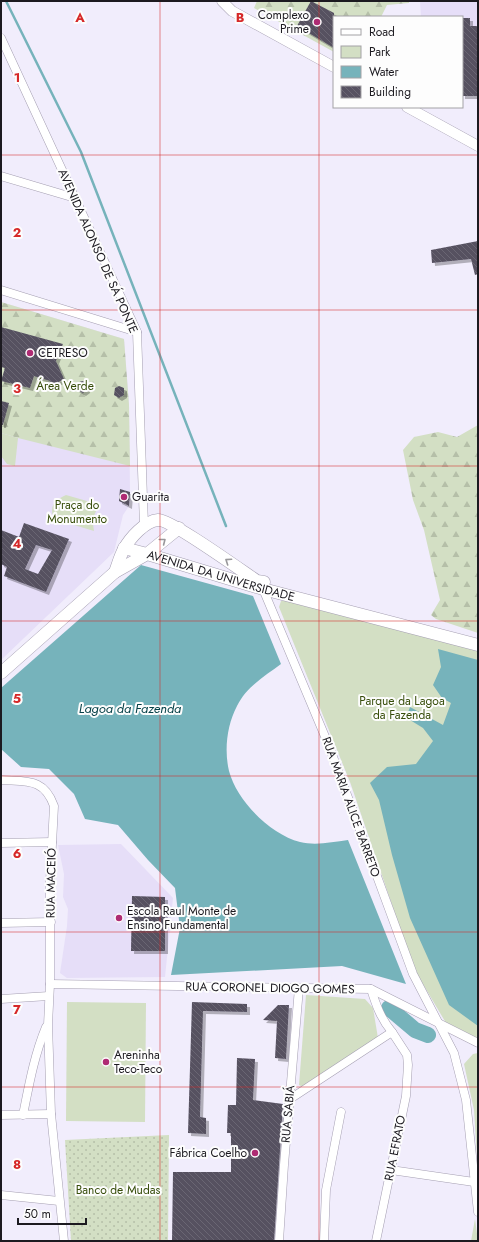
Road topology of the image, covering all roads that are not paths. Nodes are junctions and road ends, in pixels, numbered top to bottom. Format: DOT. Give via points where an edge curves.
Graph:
graph roads {
  1 [pos="222,1"];
  2 [pos="1,38"];
  3 [pos="333,66"];
  4 [pos="409,108"];
  5 [pos="478,146"];
  6 [pos="1,176"];
  7 [pos="75,198"];
  8 [pos="1,290"];
  9 [pos="137,332"];
  10 [pos="144,525"];
  11 [pos="179,528"];
  12 [pos="124,548"];
  13 [pos="147,554"];
  14 [pos="115,572"];
  15 [pos="263,589"];
  16 [pos="478,638"];
  17 [pos="478,645"];
  18 [pos="1,673"];
  19 [pos="1,780"];
  20 [pos="52,842"];
  21 [pos="1,843"];
  22 [pos="51,922"];
  23 [pos="1,923"];
  24 [pos="50,984"];
  25 [pos="299,988"];
  26 [pos="371,989"];
  27 [pos="49,996"];
  28 [pos="1,999"];
  29 [pos="440,1024"];
  30 [pos="48,1025"];
  31 [pos="392,1032"];
  32 [pos="478,1044"];
  33 [pos="290,1098"];
  34 [pos="341,1112"];
  35 [pos="51,1114"];
  36 [pos="1,1115"];
  37 [pos="23,1115"];
  38 [pos="391,1170"];
  39 [pos="474,1182"];
  40 [pos="1,1195"];
  41 [pos="59,1201"];
  42 [pos="478,1212"];
  43 [pos="64,1241"];
  44 [pos="279,1241"];
  45 [pos="324,1241"];
  46 [pos="376,1241"];
  1 -- 3 [label="street" via="232,11"];
  2 -- 7 [label="street, AVENIDA ALONSO DE SÁ PONTE"];
  4 -- 5 [label="street"];
  6 -- 7 [label="street"];
  7 -- 9 [label="street, AVENIDA ALONSO DE SÁ PONTE"];
  8 -- 9 [label="street"];
  9 -- 10 [label="street, AVENIDA ALONSO DE SÁ PONTE"];
  10 -- 11 [label="main road, AVENIDA DA UNIVERSIDADE" via="162,520"];
  10 -- 12 [label="main road"];
  13 -- 11 [label="main road, one-way"];
  16 -- 11 [label="main road, AVENIDA DA UNIVERSIDADE, one-way" via="257,581"];
  12 -- 13 [label="main road"];
  12 -- 14 [label="main road"];
  13 -- 14 [label="main road, AVENIDA DA UNIVERSIDADE"];
  13 -- 15 [label="main road, AVENIDA DA UNIVERSIDADE"];
  14 -- 18 [label="main road, AVENIDA DA UNIVERSIDADE"];
  15 -- 17 [label="main road, AVENIDA DA UNIVERSIDADE"];
  15 -- 29 [label="street, RUA MARIA ALICE BARRETO" via="329,746 413,974"];
  19 -- 20 [label="street, RUA MACEIÓ" via="29,782 45,789 54,806"];
  20 -- 21 [label="street"];
  20 -- 22 [label="street, RUA MACEIÓ"];
  22 -- 23 [label="street"];
  22 -- 24 [label="street, RUA MACEIÓ"];
  24 -- 25 [label="street, RUA CORONEL DIOGO GOMES"];
  24 -- 27 [label="street, RUA MACEIÓ"];
  25 -- 26 [label="street, RUA CORONEL DIOGO GOMES"];
  25 -- 33 [label="street, RUA SABIÁ"];
  26 -- 29 [label="street, RUA CORONEL DIOGO GOMES"];
  26 -- 31 [label="street" via="378,1012"];
  27 -- 28 [label="street"];
  27 -- 30 [label="street, RUA MACEIÓ"];
  29 -- 32 [label="street, RUA CORONEL DIOGO GOMES"];
  29 -- 39 [label="street, RUA MARIA ALICE BARRETO" via="454,1052 466,1100"];
  30 -- 35 [label="street, RUA MACEIÓ"];
  30 -- 37 [label="street, RUA MACEIÓ" via="33,1064"];
  31 -- 33 [label="street"];
  31 -- 38 [label="street, RUA EFRATO" via="407,1055 408,1065 406,1096"];
  33 -- 44 [label="street, RUA SABIÁ"];
  34 -- 45 [label="street" via="326,1190"];
  35 -- 37 [label="street"];
  35 -- 41 [label="street, RUA MACEIÓ"];
  36 -- 37 [label="street"];
  38 -- 39 [label="street"];
  38 -- 46 [label="street, RUA EFRATO"];
  39 -- 42 [label="street, RUA MARIA ALICE BARRETO"];
  40 -- 41 [label="street"];
  41 -- 43 [label="street, RUA MACEIÓ"];
}
